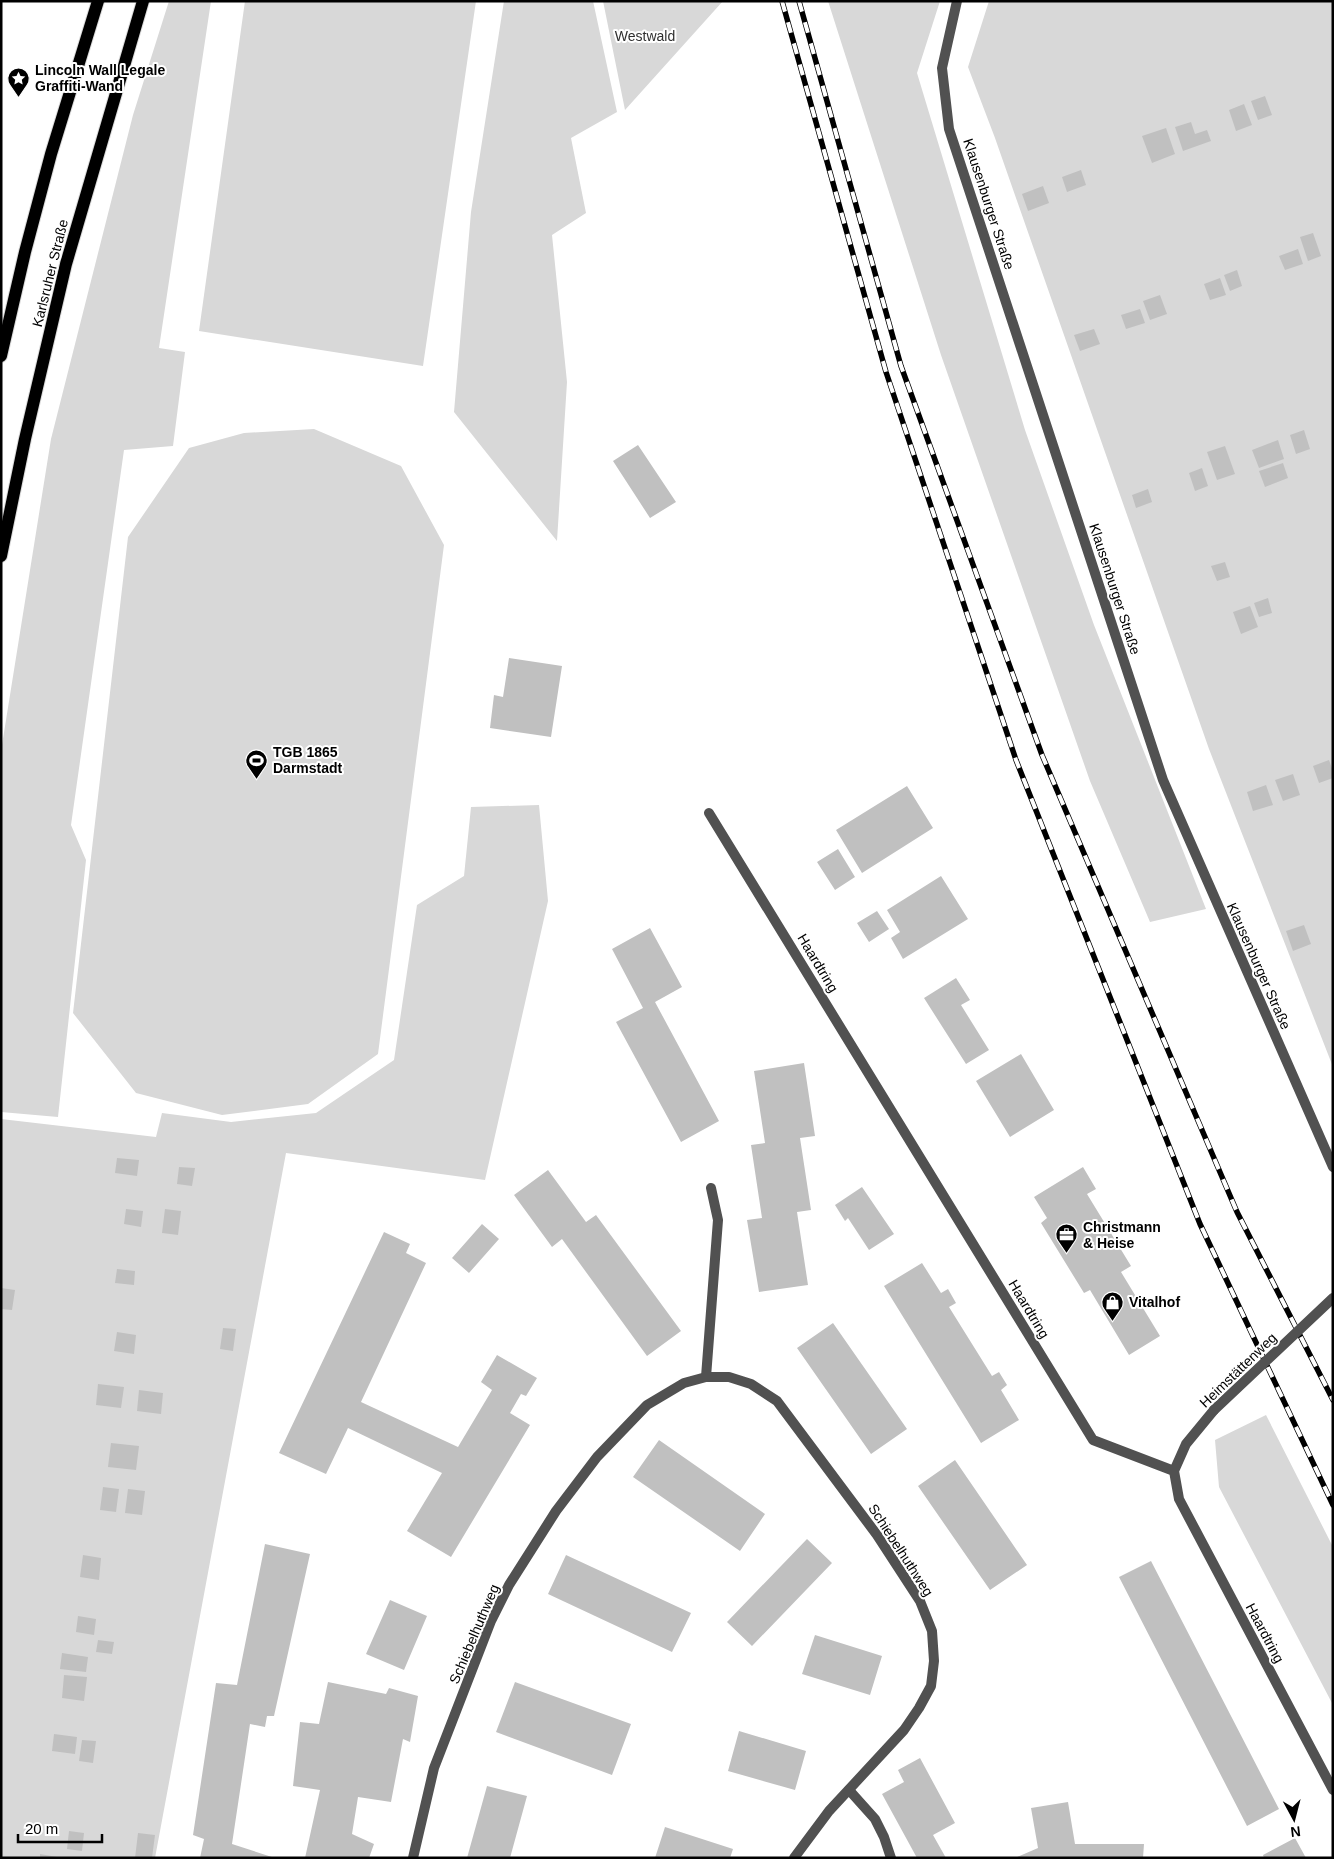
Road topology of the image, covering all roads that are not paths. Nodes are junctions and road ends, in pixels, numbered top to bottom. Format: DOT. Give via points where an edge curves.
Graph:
graph roads {
  1 [pos="98,1"];
  2 [pos="143,1"];
  3 [pos="957,1"];
  4 [pos="1,356"];
  5 [pos="1,556"];
  6 [pos="710,813"];
  7 [pos="1333,1167"];
  8 [pos="711,1188"];
  9 [pos="1333,1298"];
  10 [pos="706,1377"];
  11 [pos="1174,1471"];
  12 [pos="849,1790"];
  13 [pos="1333,1790"];
  14 [pos="413,1858"];
  15 [pos="794,1858"];
  16 [pos="892,1858"];
  1 -- 4 [label="main road, Karlsruher Straße" via="51,154"];
  2 -- 5 [label="main road, Karlsruher Straße" via="66,264 24,439"];
  3 -- 7 [label="street, Klausenburger Straße" via="942,68 952,139 1163,780"];
  6 -- 11 [label="street, Haardtring" via="1093,1440"];
  8 -- 10 [label="street" via="718,1220"];
  9 -- 11 [label="street, Heimstättenweg, bridge" via="1214,1410 1186,1444"];
  10 -- 12 [label="street, Schiebelhuthweg" via="729,1377 751,1384 777,1401 877,1535 920,1601 932,1631 934,1661 931,1686 904,1730"];
  10 -- 14 [label="street, Schiebelhuthweg" via="684,1383 648,1405 597,1457 556,1511 509,1585 491,1621 434,1768"];
  11 -- 13 [label="street, Haardtring" via="1179,1499"];
  12 -- 15 [label="street, Schiebelhuthweg"];
  12 -- 16 [label="street" via="875,1819"];
}
